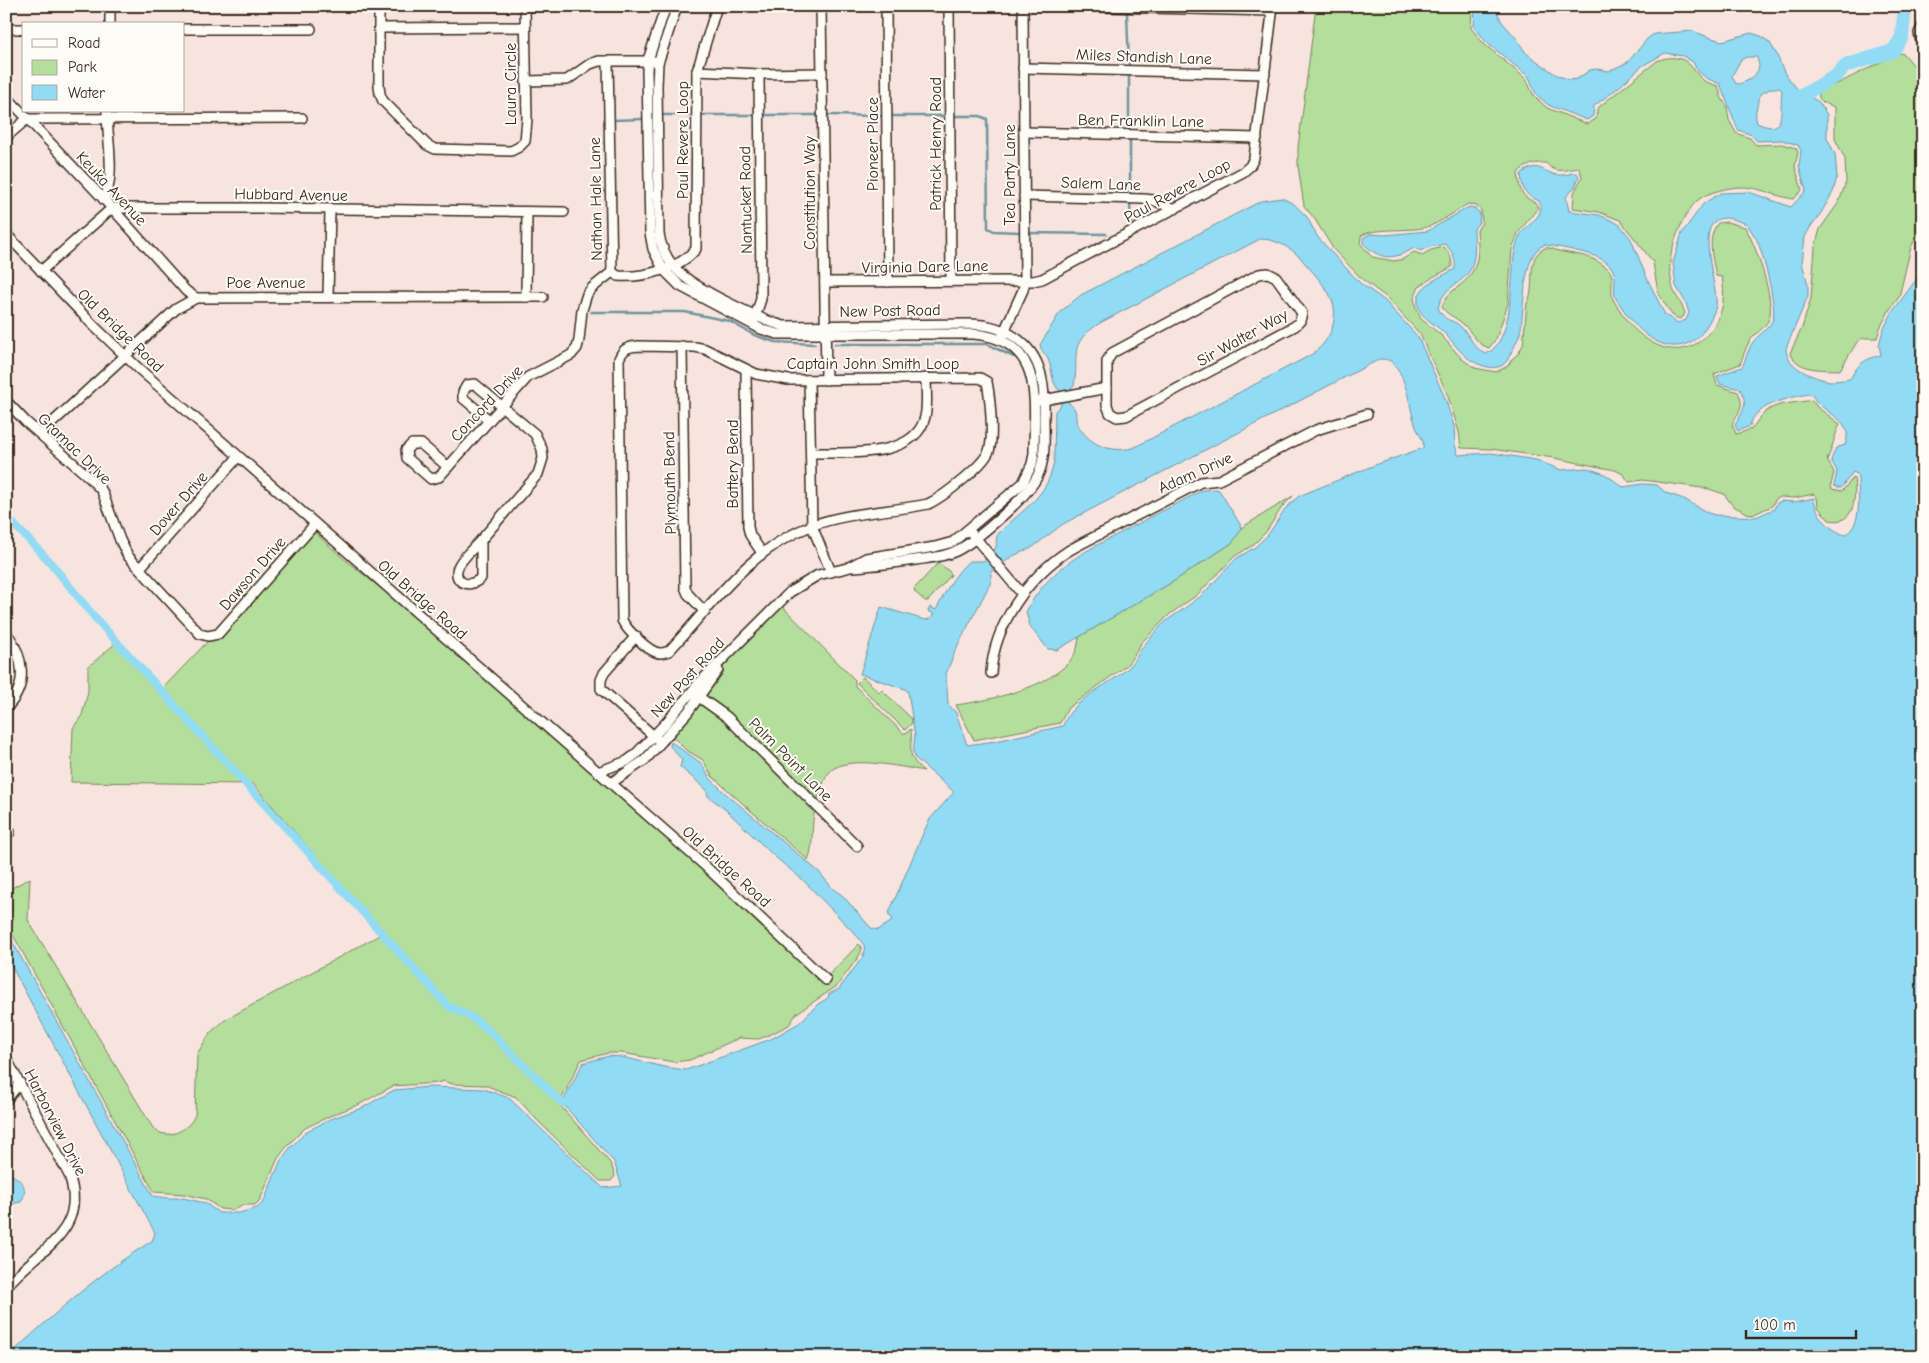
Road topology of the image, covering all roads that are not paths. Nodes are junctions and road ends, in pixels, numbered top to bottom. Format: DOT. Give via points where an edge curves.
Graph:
graph roads {
  1 [pos="110,6"];
  2 [pos="379,6"];
  3 [pos="525,6"];
  4 [pos="666,6"];
  5 [pos="677,6"];
  6 [pos="718,6"];
  7 [pos="822,6"];
  8 [pos="886,6"];
  9 [pos="949,6"];
  10 [pos="1022,6"];
  11 [pos="1066,6"];
  12 [pos="1273,9"];
  13 [pos="110,22"];
  14 [pos="1923,26"];
  15 [pos="525,27"];
  16 [pos="379,28"];
  17 [pos="6,29"];
  18 [pos="22,29"];
  19 [pos="185,29"];
  20 [pos="310,29"];
  21 [pos="1923,43"];
  22 [pos="648,60"];
  23 [pos="608,61"];
  24 [pos="658,63"];
  25 [pos="1023,68"];
  26 [pos="697,71"];
  27 [pos="822,73"];
  28 [pos="759,74"];
  29 [pos="1264,74"];
  30 [pos="526,81"];
  31 [pos="6,96"];
  32 [pos="107,115"];
  33 [pos="302,118"];
  34 [pos="27,119"];
  35 [pos="1024,132"];
  36 [pos="6,137"];
  37 [pos="1257,138"];
  38 [pos="1024,196"];
  39 [pos="104,200"];
  40 [pos="112,208"];
  41 [pos="1175,209"];
  42 [pos="330,210"];
  43 [pos="528,212"];
  44 [pos="564,212"];
  45 [pos="6,234"];
  46 [pos="672,265"];
  47 [pos="663,269"];
  48 [pos="41,271"];
  49 [pos="612,272"];
  50 [pos="1025,280"];
  51 [pos="951,281"];
  52 [pos="824,282"];
  53 [pos="888,282"];
  54 [pos="328,297"];
  55 [pos="526,297"];
  56 [pos="543,297"];
  57 [pos="196,298"];
  58 [pos="754,320"];
  59 [pos="1005,330"];
  60 [pos="825,331"];
  61 [pos="1000,339"];
  62 [pos="682,346"];
  63 [pos="126,356"];
  64 [pos="746,370"];
  65 [pos="926,378"];
  66 [pos="810,380"];
  67 [pos="826,380"];
  68 [pos="1107,388"];
  69 [pos="1044,400"];
  70 [pos="6,401"];
  71 [pos="1034,402"];
  72 [pos="501,406"];
  73 [pos="1367,414"];
  74 [pos="489,420"];
  75 [pos="40,434"];
  76 [pos="811,453"];
  77 [pos="238,457"];
  78 [pos="448,467"];
  79 [pos="315,524"];
  80 [pos="812,526"];
  81 [pos="969,529"];
  82 [pos="976,538"];
  83 [pos="481,540"];
  84 [pos="762,553"];
  85 [pos="140,568"];
  86 [pos="847,568"];
  87 [pos="831,572"];
  88 [pos="1022,594"];
  89 [pos="705,612"];
  90 [pos="6,632"];
  91 [pos="208,636"];
  92 [pos="636,636"];
  93 [pos="730,652"];
  94 [pos="991,673"];
  95 [pos="692,692"];
  96 [pos="700,698"];
  97 [pos="6,708"];
  98 [pos="657,739"];
  99 [pos="598,772"];
  100 [pos="611,783"];
  101 [pos="857,846"];
  102 [pos="826,980"];
  103 [pos="6,1058"];
  104 [pos="20,1083"];
  105 [pos="6,1100"];
  106 [pos="6,1287"];
  1 -- 13 [label="street"];
  2 -- 16 [label="street, Laura Circle"];
  3 -- 15 [label="street, Laura Circle"];
  4 -- 22 [label="street, New Post Road"];
  5 -- 24 [label="street, New Post Road"];
  6 -- 26 [label="street, Paul Revere Loop"];
  7 -- 27 [label="street, Constitution Way"];
  8 -- 53 [label="street, Pioneer Place"];
  9 -- 51 [label="street, Patrick Henry Road"];
  10 -- 25 [label="street, Tea Party Lane"];
  11 -- 12 [label="street"];
  12 -- 29 [label="street, Paul Revere Loop"];
  14 -- 21 [label="street" via="1919,33"];
  15 -- 16 [label="street"];
  15 -- 30 [label="street, Laura Circle"];
  16 -- 30 [label="street, Laura Circle" via="380,94 383,101 435,150 511,151 519,148 524,141"];
  17 -- 18 [label="street"];
  19 -- 20 [label="street"];
  22 -- 23 [label="street"];
  22 -- 24 [label="street"];
  22 -- 47 [label="street, New Post Road" via="650,233 653,249"];
  23 -- 30 [label="street" via="590,64 567,80"];
  23 -- 49 [label="street, Nathan Hale Lane"];
  24 -- 46 [label="street, New Post Road" via="659,234"];
  25 -- 29 [label="street, Miles Standish Lane"];
  25 -- 35 [label="street, Tea Party Lane"];
  26 -- 28 [label="street"];
  26 -- 46 [label="street, Paul Revere Loop" via="696,249"];
  27 -- 28 [label="street"];
  27 -- 52 [label="street, Constitution Way"];
  28 -- 58 [label="street, Nantucket Road" via="761,299"];
  29 -- 37 [label="street, Paul Revere Loop"];
  31 -- 34 [label="street, Keuka Avenue"];
  32 -- 33 [label="street"];
  32 -- 34 [label="street"];
  32 -- 39 [label="street" via="108,190"];
  34 -- 36 [label="street"];
  34 -- 39 [label="street, Keuka Avenue"];
  35 -- 37 [label="street, Ben Franklin Lane"];
  35 -- 38 [label="street, Tea Party Lane"];
  37 -- 41 [label="street, Paul Revere Loop" via="1254,158 1244,172"];
  38 -- 41 [label="street, Salem Lane" via="1144,198"];
  38 -- 50 [label="street, Tea Party Lane"];
  39 -- 40 [label="street, Keuka Avenue"];
  40 -- 42 [label="street, Hubbard Avenue"];
  40 -- 48 [label="street"];
  40 -- 57 [label="street, Keuka Avenue" via="186,291"];
  41 -- 50 [label="street, Paul Revere Loop" via="1042,279"];
  42 -- 43 [label="street, Hubbard Avenue"];
  42 -- 54 [label="street"];
  43 -- 44 [label="street, Hubbard Avenue"];
  43 -- 55 [label="street"];
  45 -- 48 [label="street, Old Bridge Road"];
  46 -- 47 [label="street, Nathan Hale Lane"];
  46 -- 58 [label="street, New Post Road" via="689,281"];
  47 -- 49 [label="street, Nathan Hale Lane" via="634,277 618,276"];
  47 -- 58 [label="street, New Post Road" via="687,291"];
  48 -- 63 [label="street, Old Bridge Road"];
  49 -- 72 [label="street, Concord Drive" via="587,294 582,310 580,340 572,355 528,377"];
  50 -- 51 [label="street, Virginia Dare Lane"];
  50 -- 59 [label="street, Tea Party Lane"];
  51 -- 53 [label="street, Virginia Dare Lane"];
  52 -- 53 [label="street, Virginia Dare Lane"];
  52 -- 60 [label="street, Constitution Way"];
  54 -- 55 [label="street, Poe Avenue"];
  54 -- 57 [label="street, Poe Avenue"];
  55 -- 56 [label="street, Poe Avenue"];
  57 -- 63 [label="street, Poe Avenue" via="176,309"];
  58 -- 60 [label="street, New Post Road"];
  59 -- 60 [label="street, New Post Road" via="971,324"];
  59 -- 61 [label="street, Tea Party Lane"];
  59 -- 69 [label="street, New Post Road" via="1022,342 1036,362 1042,377"];
  60 -- 61 [label="street, New Post Road" via="974,334"];
  60 -- 67 [label="street, Constitution Way"];
  61 -- 71 [label="street, New Post Road" via="1018,351 1029,368"];
  62 -- 64 [label="street, Captain John Smith Loop" via="705,349"];
  62 -- 89 [label="street, Plymouth Bend" via="684,578 688,594"];
  62 -- 92 [label="street, Captain John Smith Loop" via="629,347 618,359 622,620"];
  63 -- 75 [label="street, Poe Avenue"];
  63 -- 77 [label="street, Old Bridge Road"];
  64 -- 66 [label="street, Captain John Smith Loop" via="777,379"];
  64 -- 84 [label="street, Battery Bend" via="747,519 750,535"];
  65 -- 67 [label="street, Captain John Smith Loop"];
  65 -- 76 [label="street" via="925,417 909,440 892,448 873,451"];
  65 -- 80 [label="street, Captain John Smith Loop" via="980,378 988,382 990,443 985,458 957,484 928,504"];
  66 -- 67 [label="street, Captain John Smith Loop"];
  66 -- 76 [label="street"];
  68 -- 68 [label="street, Sir Walter Way" via="1107,361 1112,353 1259,274 1268,273 1276,277 1302,313 1295,326 1126,416 1117,417 1110,413"];
  68 -- 69 [label="street"];
  69 -- 71 [label="street"];
  69 -- 82 [label="street, New Post Road" via="1044,451 1038,477 1021,498"];
  70 -- 75 [label="street, Gramac Drive"];
  71 -- 81 [label="street, New Post Road" via="1034,453 1028,474 1016,489"];
  72 -- 74 [label="street, Concord Drive"];
  72 -- 74 [label="street" via="476,384 467,385 463,398"];
  72 -- 83 [label="street" via="535,434 543,458 538,474"];
  73 -- 88 [label="street, Adam Drive" via="1316,430 1219,480 1201,482 1077,546 1042,572"];
  74 -- 78 [label="street, Concord Drive"];
  75 -- 85 [label="street, Gramac Drive" via="102,491 124,549"];
  76 -- 80 [label="street"];
  77 -- 79 [label="street, Old Bridge Road"];
  77 -- 85 [label="street, Dover Drive"];
  78 -- 78 [label="street, Concord Drive" via="439,477 431,479 407,458 406,450 412,444 421,444"];
  79 -- 91 [label="street, Dawson Drive" via="218,634"];
  79 -- 99 [label="street, Old Bridge Road"];
  80 -- 84 [label="street, Captain John Smith Loop"];
  80 -- 87 [label="street"];
  81 -- 82 [label="street"];
  81 -- 86 [label="street, New Post Road" via="944,546 866,558"];
  82 -- 86 [label="street, New Post Road" via="954,552 939,556"];
  82 -- 88 [label="street"];
  83 -- 83 [label="street" via="457,572 459,580 466,584 475,584 481,578"];
  84 -- 89 [label="street, Captain John Smith Loop" via="736,575"];
  85 -- 91 [label="street, Gramac Drive" via="200,634"];
  86 -- 87 [label="street, New Post Road"];
  87 -- 93 [label="street, New Post Road" via="808,580 782,599"];
  88 -- 94 [label="street, Adam Drive" via="997,641"];
  89 -- 92 [label="street, Captain John Smith Loop" via="669,651 660,654"];
  90 -- 97 [label="street" via="18,651 22,667 18,691"];
  92 -- 98 [label="street" via="604,673 600,680 601,689"];
  93 -- 95 [label="street, New Post Road"];
  93 -- 96 [label="street"];
  95 -- 96 [label="street, Palm Point Lane"];
  95 -- 98 [label="street, New Post Road"];
  96 -- 98 [label="street"];
  96 -- 101 [label="street, Palm Point Lane" via="732,723"];
  98 -- 99 [label="street, New Post Road" via="627,761"];
  98 -- 100 [label="street" via="639,766"];
  99 -- 100 [label="street, Old Bridge Road"];
  100 -- 102 [label="street, Old Bridge Road" via="742,899"];
  103 -- 104 [label="street, Harborview Drive"];
  104 -- 105 [label="street"];
  104 -- 106 [label="street, Harborview Drive" via="69,1175 74,1200 66,1229"];
}
